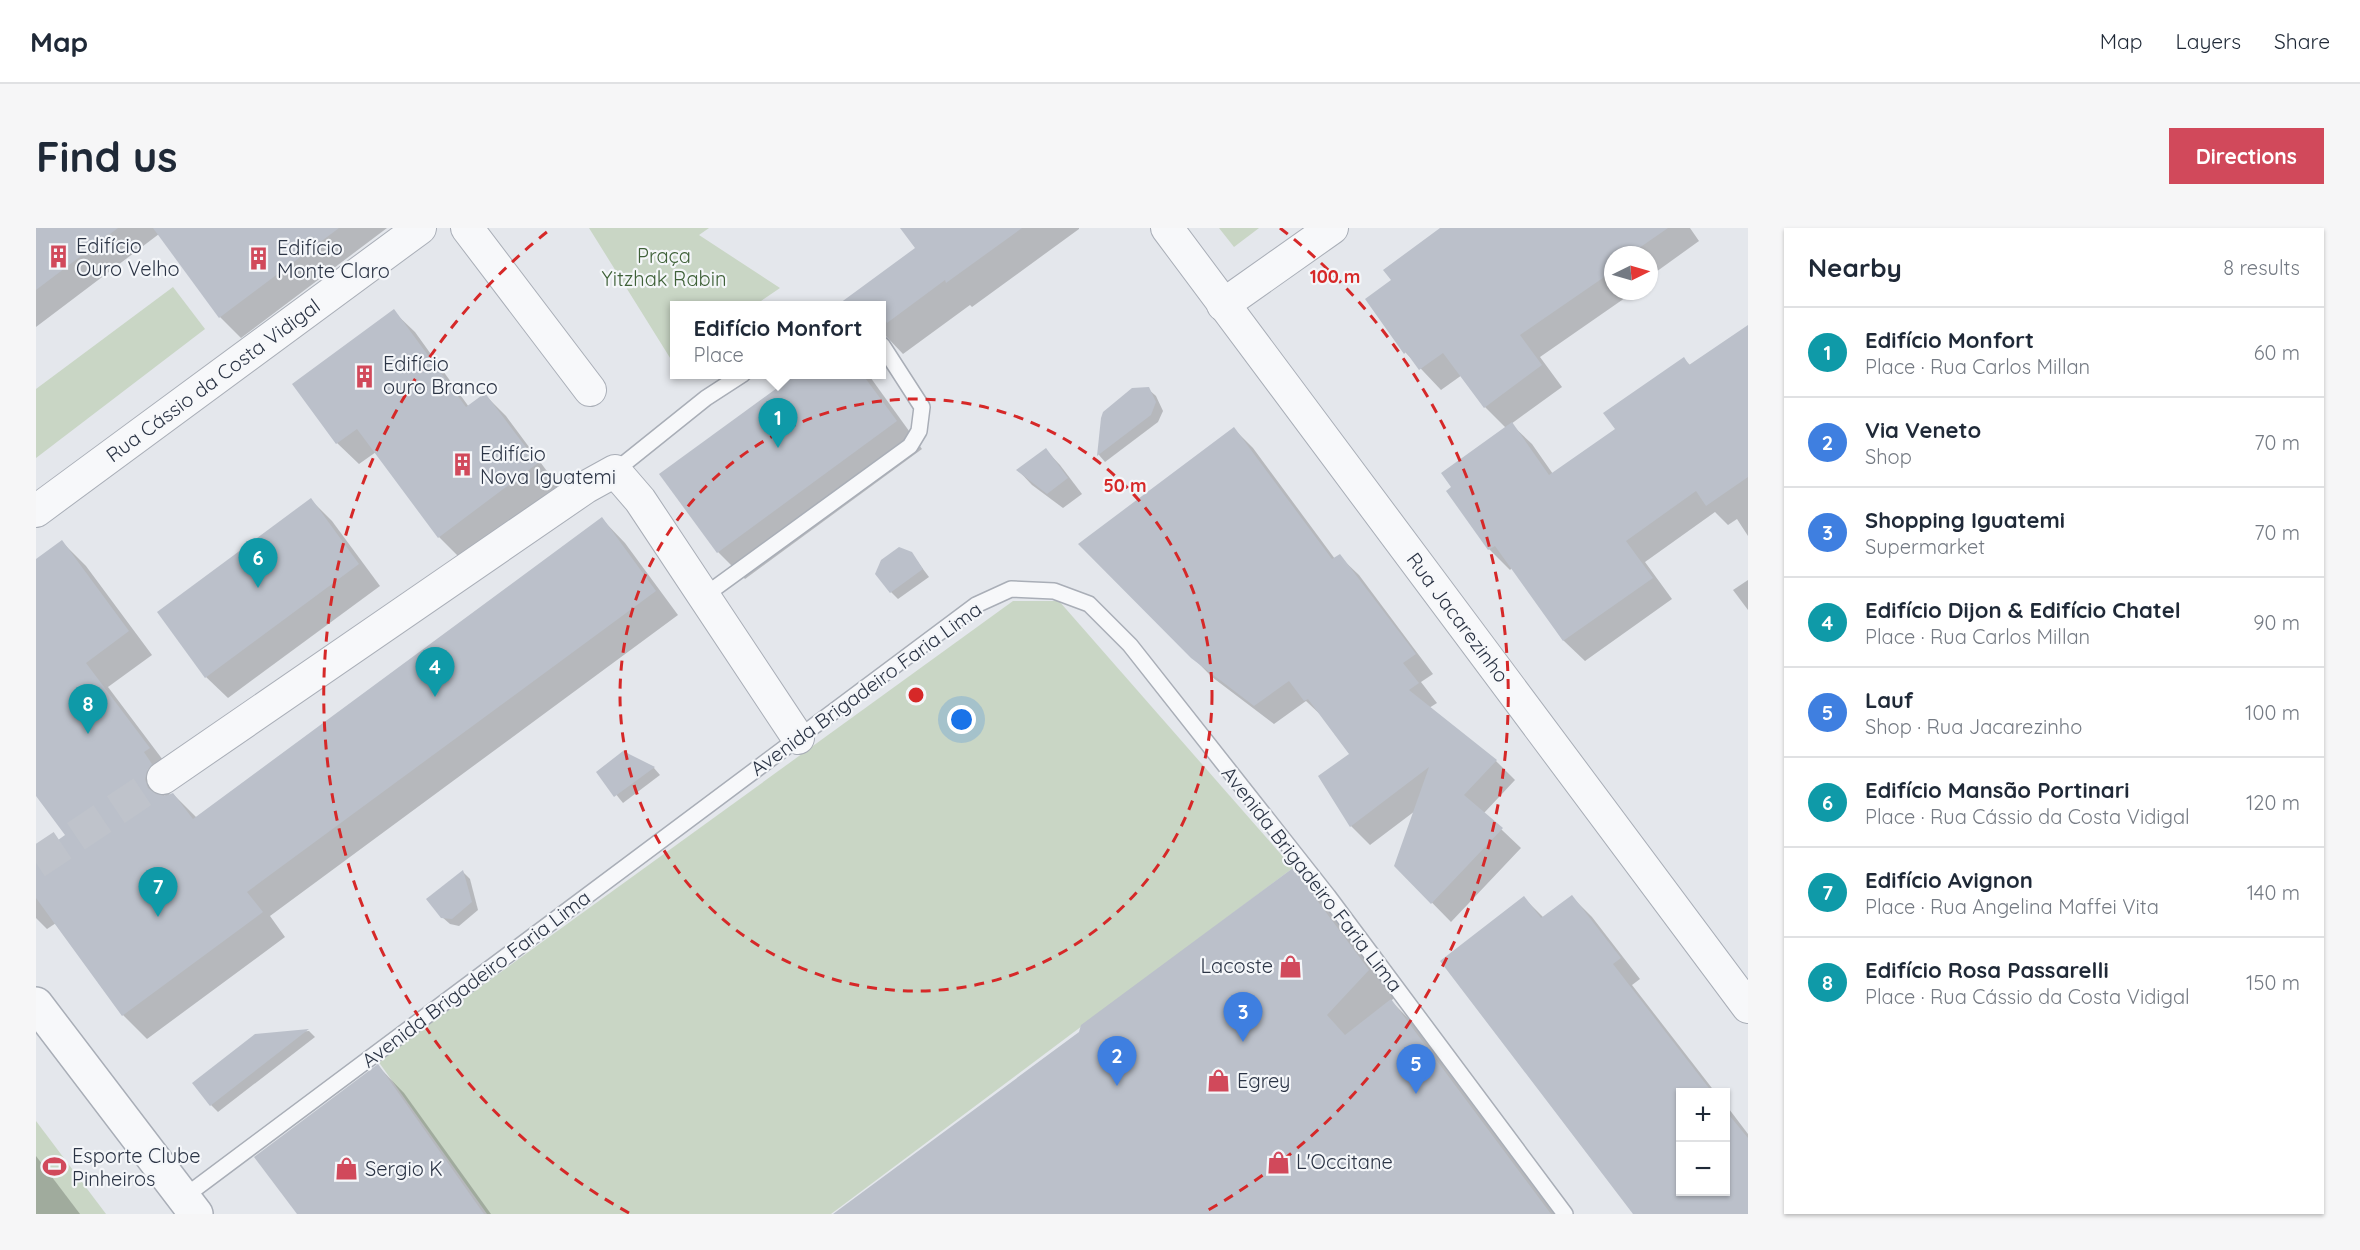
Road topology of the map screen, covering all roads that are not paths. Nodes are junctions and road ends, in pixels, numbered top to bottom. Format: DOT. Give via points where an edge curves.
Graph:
graph roads {
  1 [pos="420,228"];
  2 [pos="467,228"];
  3 [pos="1167,228"];
  4 [pos="1332,228"];
  5 [pos="1223,305"];
  6 [pos="886,351"];
  7 [pos="737,379"];
  8 [pos="590,390"];
  9 [pos="615,471"];
  10 [pos="36,512"];
  11 [pos="704,597"];
  12 [pos="798,738"];
  13 [pos="163,778"];
  14 [pos="36,1004"];
  15 [pos="1748,1007"];
  16 [pos="190,1206"];
  17 [pos="1565,1214"];
  1 -- 10 [label="street, Rua Cássio da Costa Vidigal"];
  2 -- 8 [label="street"];
  3 -- 5 [label="street, Rua Jacarezinho"];
  4 -- 5 [label="street"];
  5 -- 15 [label="street, Rua Jacarezinho"];
  6 -- 11 [label="lane" via="922,407 919,431 910,446"];
  7 -- 9 [label="lane" via="706,398"];
  9 -- 11 [label="street"];
  9 -- 13 [label="street" via="586,487"];
  11 -- 12 [label="street"];
  12 -- 16 [label="lane, Avenida Brigadeiro Faria Lima"];
  12 -- 17 [label="lane, Avenida Brigadeiro Faria Lima" via="976,605 1011,589 1054,591 1089,604 1130,645 1328,896"];
  14 -- 16 [label="street"];
}
